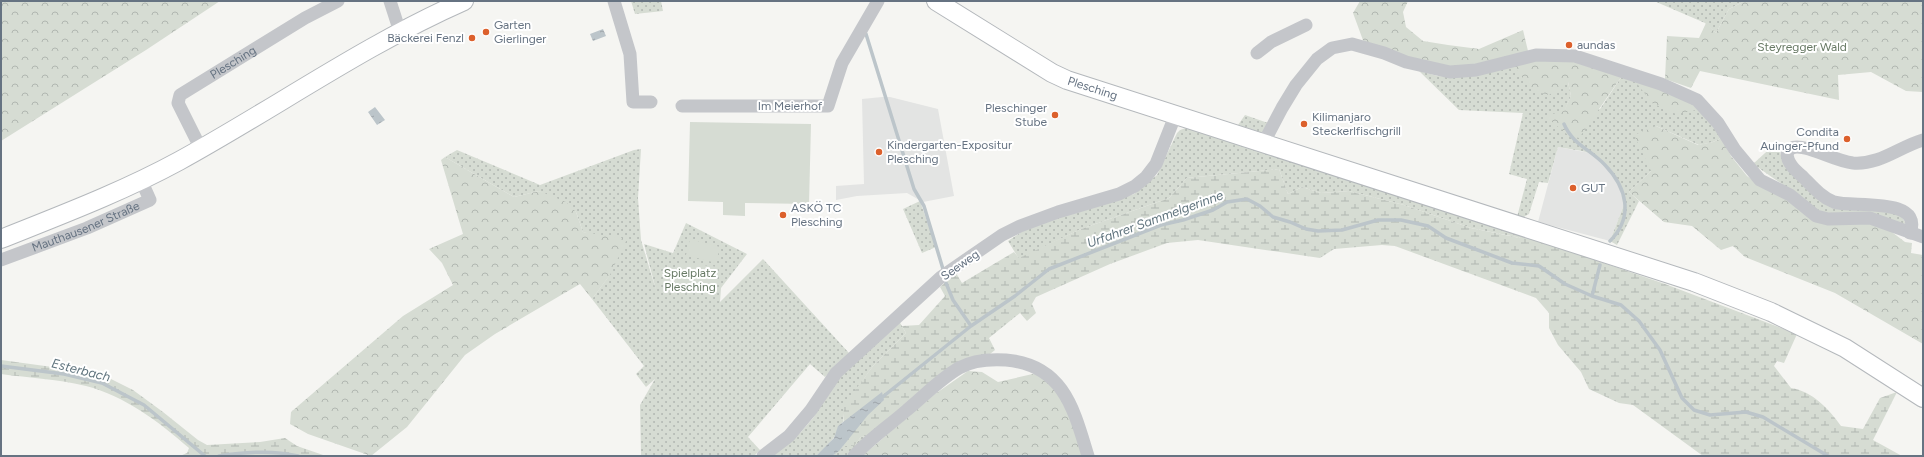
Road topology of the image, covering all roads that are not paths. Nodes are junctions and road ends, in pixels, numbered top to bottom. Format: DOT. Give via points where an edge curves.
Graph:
graph roads {
  1 [pos="338,1"];
  2 [pos="390,1"];
  3 [pos="464,1"];
  4 [pos="614,1"];
  5 [pos="878,1"];
  6 [pos="936,1"];
  7 [pos="1306,25"];
  8 [pos="400,32"];
  9 [pos="1257,53"];
  10 [pos="651,102"];
  11 [pos="682,106"];
  12 [pos="1175,116"];
  13 [pos="1923,140"];
  14 [pos="1263,144"];
  15 [pos="201,149"];
  16 [pos="141,180"];
  17 [pos="1910,233"];
  18 [pos="1923,237"];
  19 [pos="1,239"];
  20 [pos="1,260"];
  21 [pos="1923,398"];
  22 [pos="763,456"];
  23 [pos="854,456"];
  24 [pos="1088,456"];
  1 -- 15 [label="street, Plesching" via="305,18 180,95 178,103"];
  2 -- 8 [label="street"];
  3 -- 8 [label="main road"];
  4 -- 10 [label="street" via="630,54 633,102"];
  5 -- 11 [label="street, Im Meierhof" via="842,63 828,106"];
  6 -- 12 [label="main road, Plesching" via="1052,73"];
  7 -- 9 [label="street" via="1270,42"];
  8 -- 15 [label="main road"];
  12 -- 14 [label="main road, Plesching"];
  12 -- 22 [label="street, Seeweg" via="1156,164 1135,186 1119,194 1020,226 941,277 836,373 811,410 789,436"];
  13 -- 17 [label="street" via="1886,158 1870,162 1847,162 1796,147 1787,153 1787,159 1793,168 1823,196 1835,202 1900,209 1912,218"];
  14 -- 17 [label="street" via="1296,85 1317,59 1332,48 1352,44 1406,62 1450,72 1476,70 1536,55 1575,56 1661,84 1697,100 1718,123 1735,150 1760,180 1790,195 1816,216 1828,219 1870,218"];
  14 -- 21 [label="main road, Plesching" via="1638,263 1771,312 1845,348"];
  15 -- 16 [label="main road, Mauthausener Straße"];
  16 -- 19 [label="main road, Mauthausener Straße"];
  16 -- 20 [label="street, Mauthausener Straße" via="150,200 87,228"];
  17 -- 18 [label="street"];
  23 -- 24 [label="street" via="950,374 974,362 1000,360 1024,363 1052,378 1068,398 1075,412"];
}
